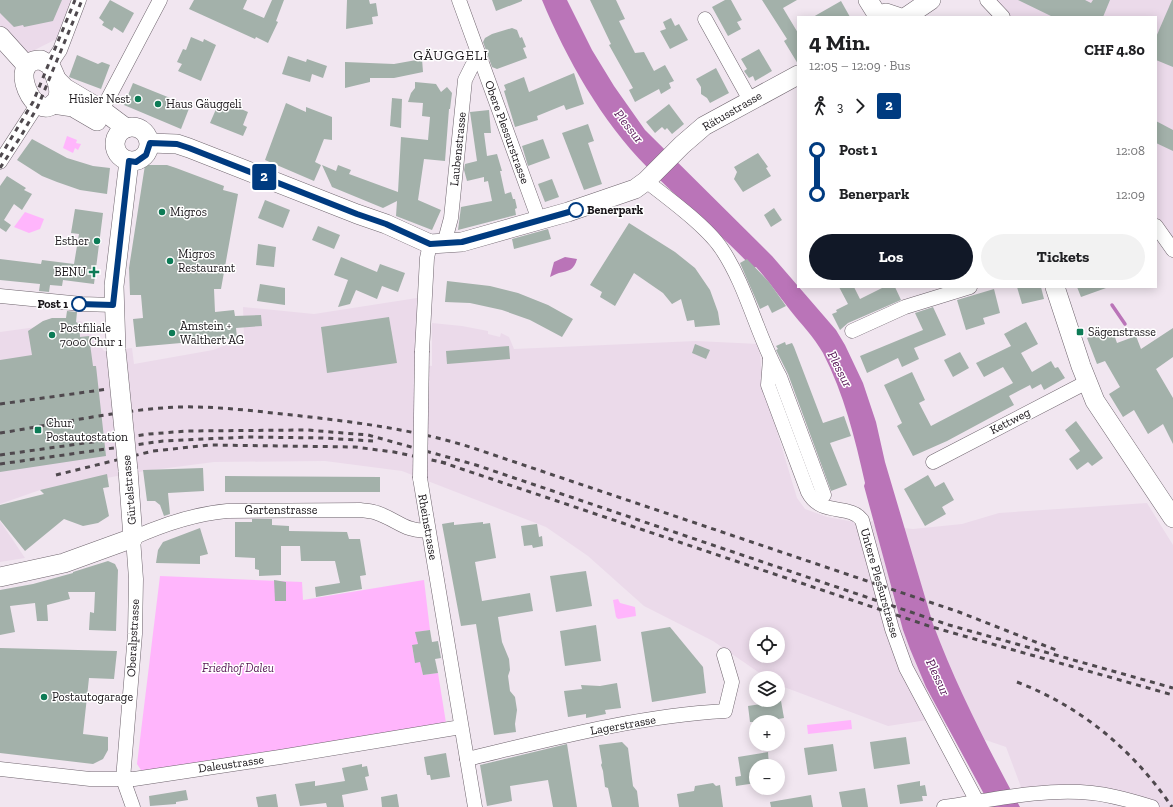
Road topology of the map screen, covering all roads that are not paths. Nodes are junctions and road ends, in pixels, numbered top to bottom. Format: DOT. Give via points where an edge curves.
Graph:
graph roads {
  1 [pos="79,0"];
  2 [pos="160,0"];
  3 [pos="459,0"];
  4 [pos="868,0"];
  5 [pos="931,0"];
  6 [pos="987,0"];
  7 [pos="878,16"];
  8 [pos="895,16"];
  9 [pos="907,16"];
  10 [pos="1002,16"];
  11 [pos="705,19"];
  12 [pos="0,36"];
  13 [pos="481,60"];
  14 [pos="27,66"];
  15 [pos="53,72"];
  16 [pos="797,76"];
  17 [pos="750,100"];
  18 [pos="45,105"];
  19 [pos="102,110"];
  20 [pos="121,132"];
  21 [pos="150,143"];
  22 [pos="129,161"];
  23 [pos="0,162"];
  24 [pos="648,179"];
  25 [pos="538,220"];
  26 [pos="1157,227"];
  27 [pos="437,244"];
  28 [pos="1173,250"];
  29 [pos="967,288"];
  30 [pos="1055,288"];
  31 [pos="0,296"];
  32 [pos="113,305"];
  33 [pos="852,331"];
  34 [pos="770,359"];
  35 [pos="1087,382"];
  36 [pos="933,462"];
  37 [pos="824,495"];
  38 [pos="1173,518"];
  39 [pos="428,530"];
  40 [pos="133,538"];
  41 [pos="0,577"];
  42 [pos="724,655"];
  43 [pos="461,727"];
  44 [pos="467,759"];
  45 [pos="0,769"];
  46 [pos="123,779"];
  47 [pos="980,803"];
  48 [pos="133,807"];
  49 [pos="475,807"];
  50 [pos="944,807"];
  51 [pos="1152,807"];
  1 -- 15 [label="street"];
  2 -- 19 [label="street"];
  3 -- 13 [label="street, Obere Plessurstrasse"];
  4 -- 7 [label="street"];
  5 -- 9 [label="street"];
  6 -- 10 [label="street"];
  7 -- 8 [label="street" via="886,13"];
  11 -- 17 [label="street"];
  12 -- 14 [label="street"];
  13 -- 25 [label="street, Obere Plessurstrasse"];
  13 -- 27 [label="street, Laubenstrasse" via="472,66 464,80 451,218"];
  14 -- 15 [label="street" via="36,60 46,62"];
  14 -- 18 [label="street" via="24,76 31,98"];
  15 -- 18 [label="street" via="59,92 56,101"];
  15 -- 19 [label="street" via="65,88"];
  16 -- 17 [label="street, Rätusstrasse"];
  17 -- 24 [label="street, Rätusstrasse" via="709,122"];
  18 -- 20 [label="street" via="73,107"];
  18 -- 23 [label="street"];
  19 -- 20 [label="street"];
  20 -- 21 [label="street" via="133,126 145,131"];
  20 -- 22 [label="street" via="115,143 119,155"];
  21 -- 22 [label="street" via="146,155 136,162"];
  21 -- 27 [label="street" via="177,144"];
  22 -- 32 [label="street, Gürtelstrasse"];
  24 -- 25 [label="street, Rätusstrasse" via="635,189 611,198"];
  24 -- 34 [label="street, Untere Plessurstrasse" via="721,248 732,267"];
  25 -- 27 [label="street, Rätusstrasse" via="462,242"];
  26 -- 28 [label="street"];
  27 -- 39 [label="street, Rheinstrasse, bridge" via="427,258 422,352 420,478"];
  29 -- 33 [label="street" via="905,307"];
  30 -- 35 [label="street"];
  31 -- 32 [label="street"];
  32 -- 40 [label="street, Gürtelstrasse, bridge"];
  34 -- 37 [label="street, Untere Plessurstrasse" via="780,377"];
  34 -- 47 [label="street, Untere Plessurstrasse" via="768,385 808,492 820,505 853,513 862,520 899,649 916,689"];
  35 -- 36 [label="street, Kettweg"];
  35 -- 38 [label="street" via="1102,412"];
  39 -- 40 [label="street, Gartenstrasse" via="410,529 377,513 361,510 227,511 208,512 178,520"];
  39 -- 43 [label="street, Rheinstrasse"];
  40 -- 41 [label="street, Gürtelstrasse" via="64,563"];
  40 -- 46 [label="street, Oberalpstrasse" via="136,579 135,634"];
  42 -- 44 [label="street, Lagerstrasse" via="732,682 725,712 697,713 633,722"];
  43 -- 44 [label="street, Rheinstrasse"];
  43 -- 46 [label="street, Daleustrasse" via="280,757"];
  44 -- 49 [label="street, Rheinstrasse"];
  45 -- 46 [label="street, Daleustrasse" via="90,779"];
  46 -- 48 [label="street, Oberalpstrasse"];
  47 -- 50 [label="street"];
  47 -- 51 [label="street" via="1024,795 1066,792 1094,793"];
}
